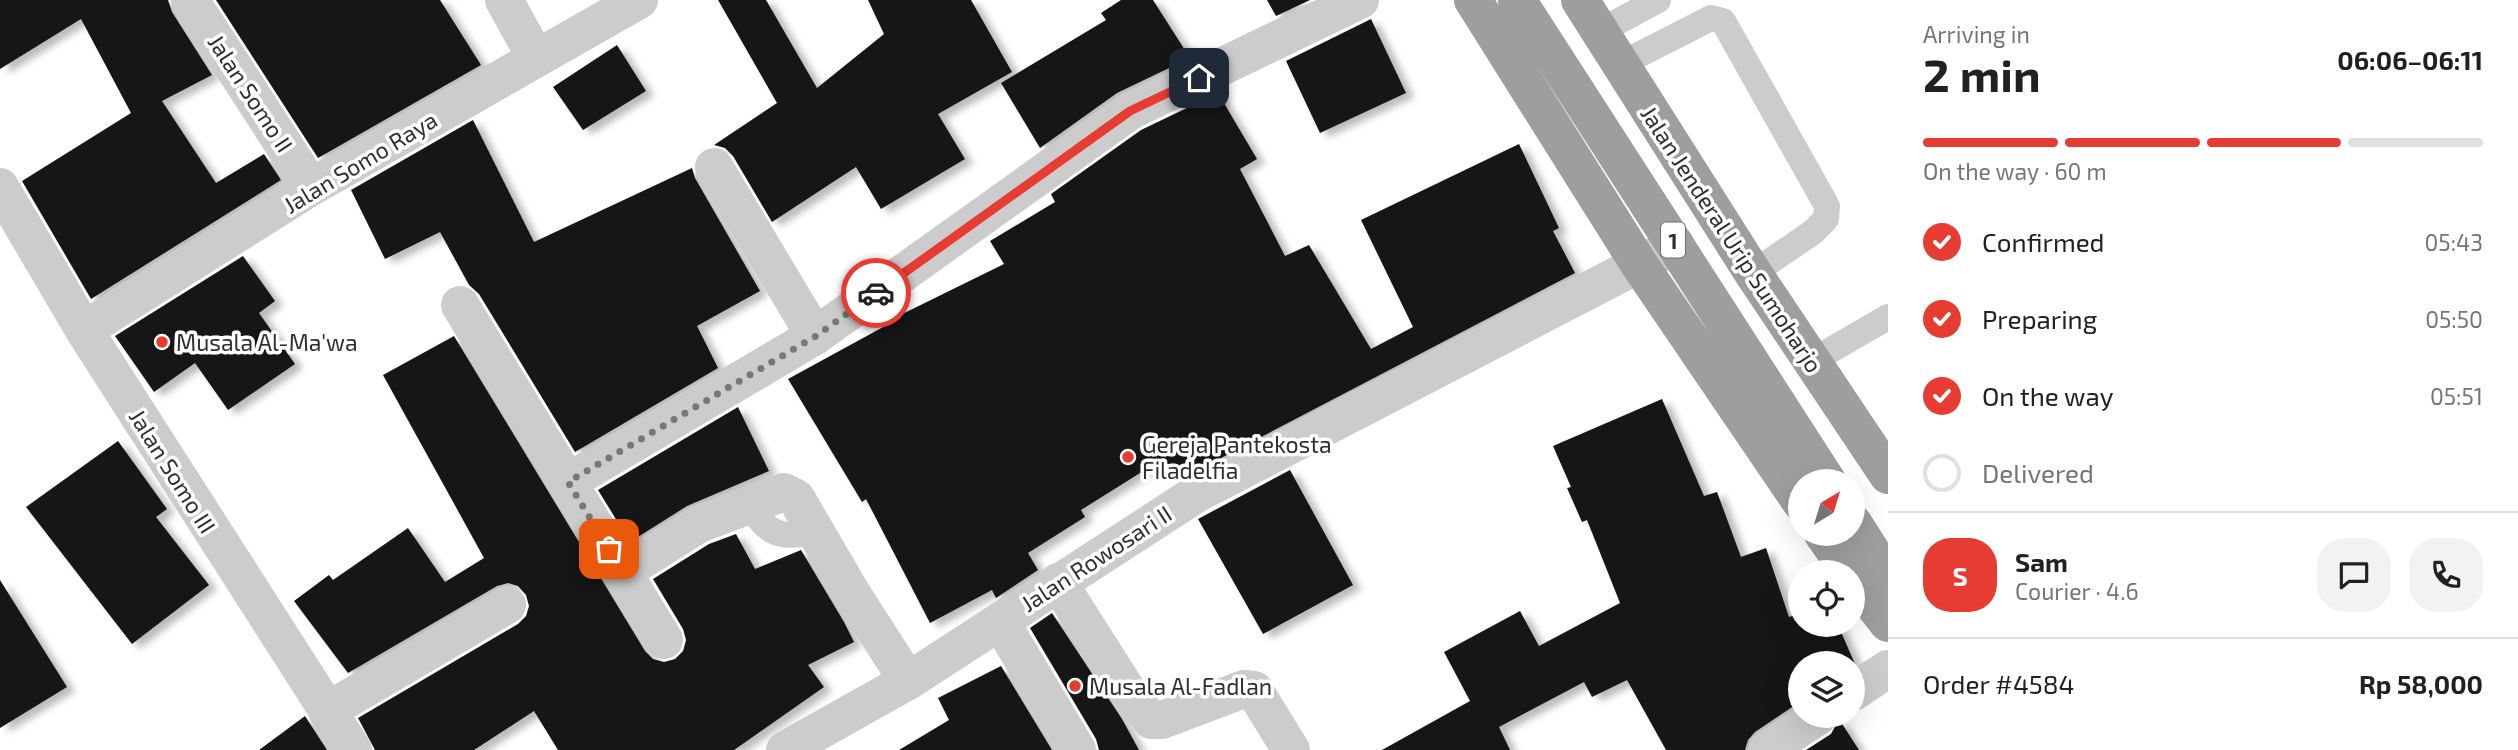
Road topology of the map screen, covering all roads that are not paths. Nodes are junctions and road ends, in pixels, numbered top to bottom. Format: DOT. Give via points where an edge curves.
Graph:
graph roads {
  1 [pos="190,0"];
  2 [pos="504,0"];
  3 [pos="639,0"];
  4 [pos="1360,0"];
  5 [pos="1473,0"];
  6 [pos="1517,0"];
  7 [pos="1658,0"];
  8 [pos="1589,16"];
  9 [pos="536,58"];
  10 [pos="1619,65"];
  11 [pos="714,167"];
  12 [pos="0,187"];
  13 [pos="312,187"];
  14 [pos="1676,245"];
  15 [pos="1639,264"];
  16 [pos="1753,273"];
  17 [pos="460,305"];
  18 [pos="1888,317"];
  19 [pos="84,330"];
  20 [pos="816,336"];
  21 [pos="1812,361"];
  22 [pos="1819,469"];
  23 [pos="1888,475"];
  24 [pos="568,482"];
  25 [pos="1788,483"];
  26 [pos="1866,543"];
  27 [pos="623,572"];
  28 [pos="1888,578"];
  29 [pos="1058,582"];
  30 [pos="1865,593"];
  31 [pos="507,604"];
  32 [pos="1000,621"];
  33 [pos="1888,623"];
  34 [pos="664,640"];
  35 [pos="1888,669"];
  36 [pos="908,681"];
  37 [pos="1865,684"];
  38 [pos="327,711"];
  39 [pos="1800,728"];
  40 [pos="353,750"];
  41 [pos="785,750"];
  42 [pos="1077,750"];
  43 [pos="1291,750"];
  44 [pos="1767,750"];
  1 -- 13 [label="street, Jalan Somo II"];
  2 -- 9 [label="street"];
  3 -- 9 [label="street, Jalan Somo Raya"];
  4 -- 20 [label="street" via="1130,111"];
  5 -- 15 [label="highway"];
  6 -- 14 [label="highway, 1"];
  7 -- 8 [label="lane"];
  8 -- 10 [label="highway, Jalan Jenderal Urip Sumoharjo / 1"];
  9 -- 13 [label="street, Jalan Somo Raya"];
  10 -- 16 [label="highway, Jalan Jenderal Urip Sumoharjo / 1"];
  10 -- 16 [label="lane" via="1711,18 1723,21 1827,206 1826,219 1813,232"];
  11 -- 20 [label="street"];
  12 -- 19 [label="street, Jalan Somo III"];
  13 -- 19 [label="street, Jalan Somo Raya"];
  14 -- 15 [label="street, Jalan Rowosari II"];
  14 -- 22 [label="highway, 1"];
  15 -- 25 [label="highway"];
  15 -- 29 [label="street, Jalan Rowosari II" via="1196,494"];
  16 -- 21 [label="highway, Jalan Jenderal Urip Sumoharjo / 1"];
  17 -- 24 [label="street"];
  18 -- 21 [label="lane"];
  19 -- 38 [label="street, Jalan Somo III"];
  20 -- 24 [label="street"];
  21 -- 23 [label="highway, Jalan Jenderal Urip Sumoharjo / 1"];
  24 -- 27 [label="street"];
  26 -- 28 [label="highway"];
  27 -- 34 [label="street"];
  27 -- 36 [label="street" via="699,524 784,492 796,498"];
  29 -- 32 [label="street, Jalan Rowosari II"];
  29 -- 43 [label="street" via="1128,692 1151,719 1162,720 1254,690"];
  30 -- 33 [label="highway"];
  31 -- 38 [label="street"];
  32 -- 36 [label="street, Jalan Rowosari II"];
  32 -- 42 [label="street"];
  35 -- 37 [label="street"];
  36 -- 41 [label="street, Jalan Rowosari II"];
  38 -- 40 [label="street, Jalan Somo III"];
  39 -- 44 [label="street"];
}
